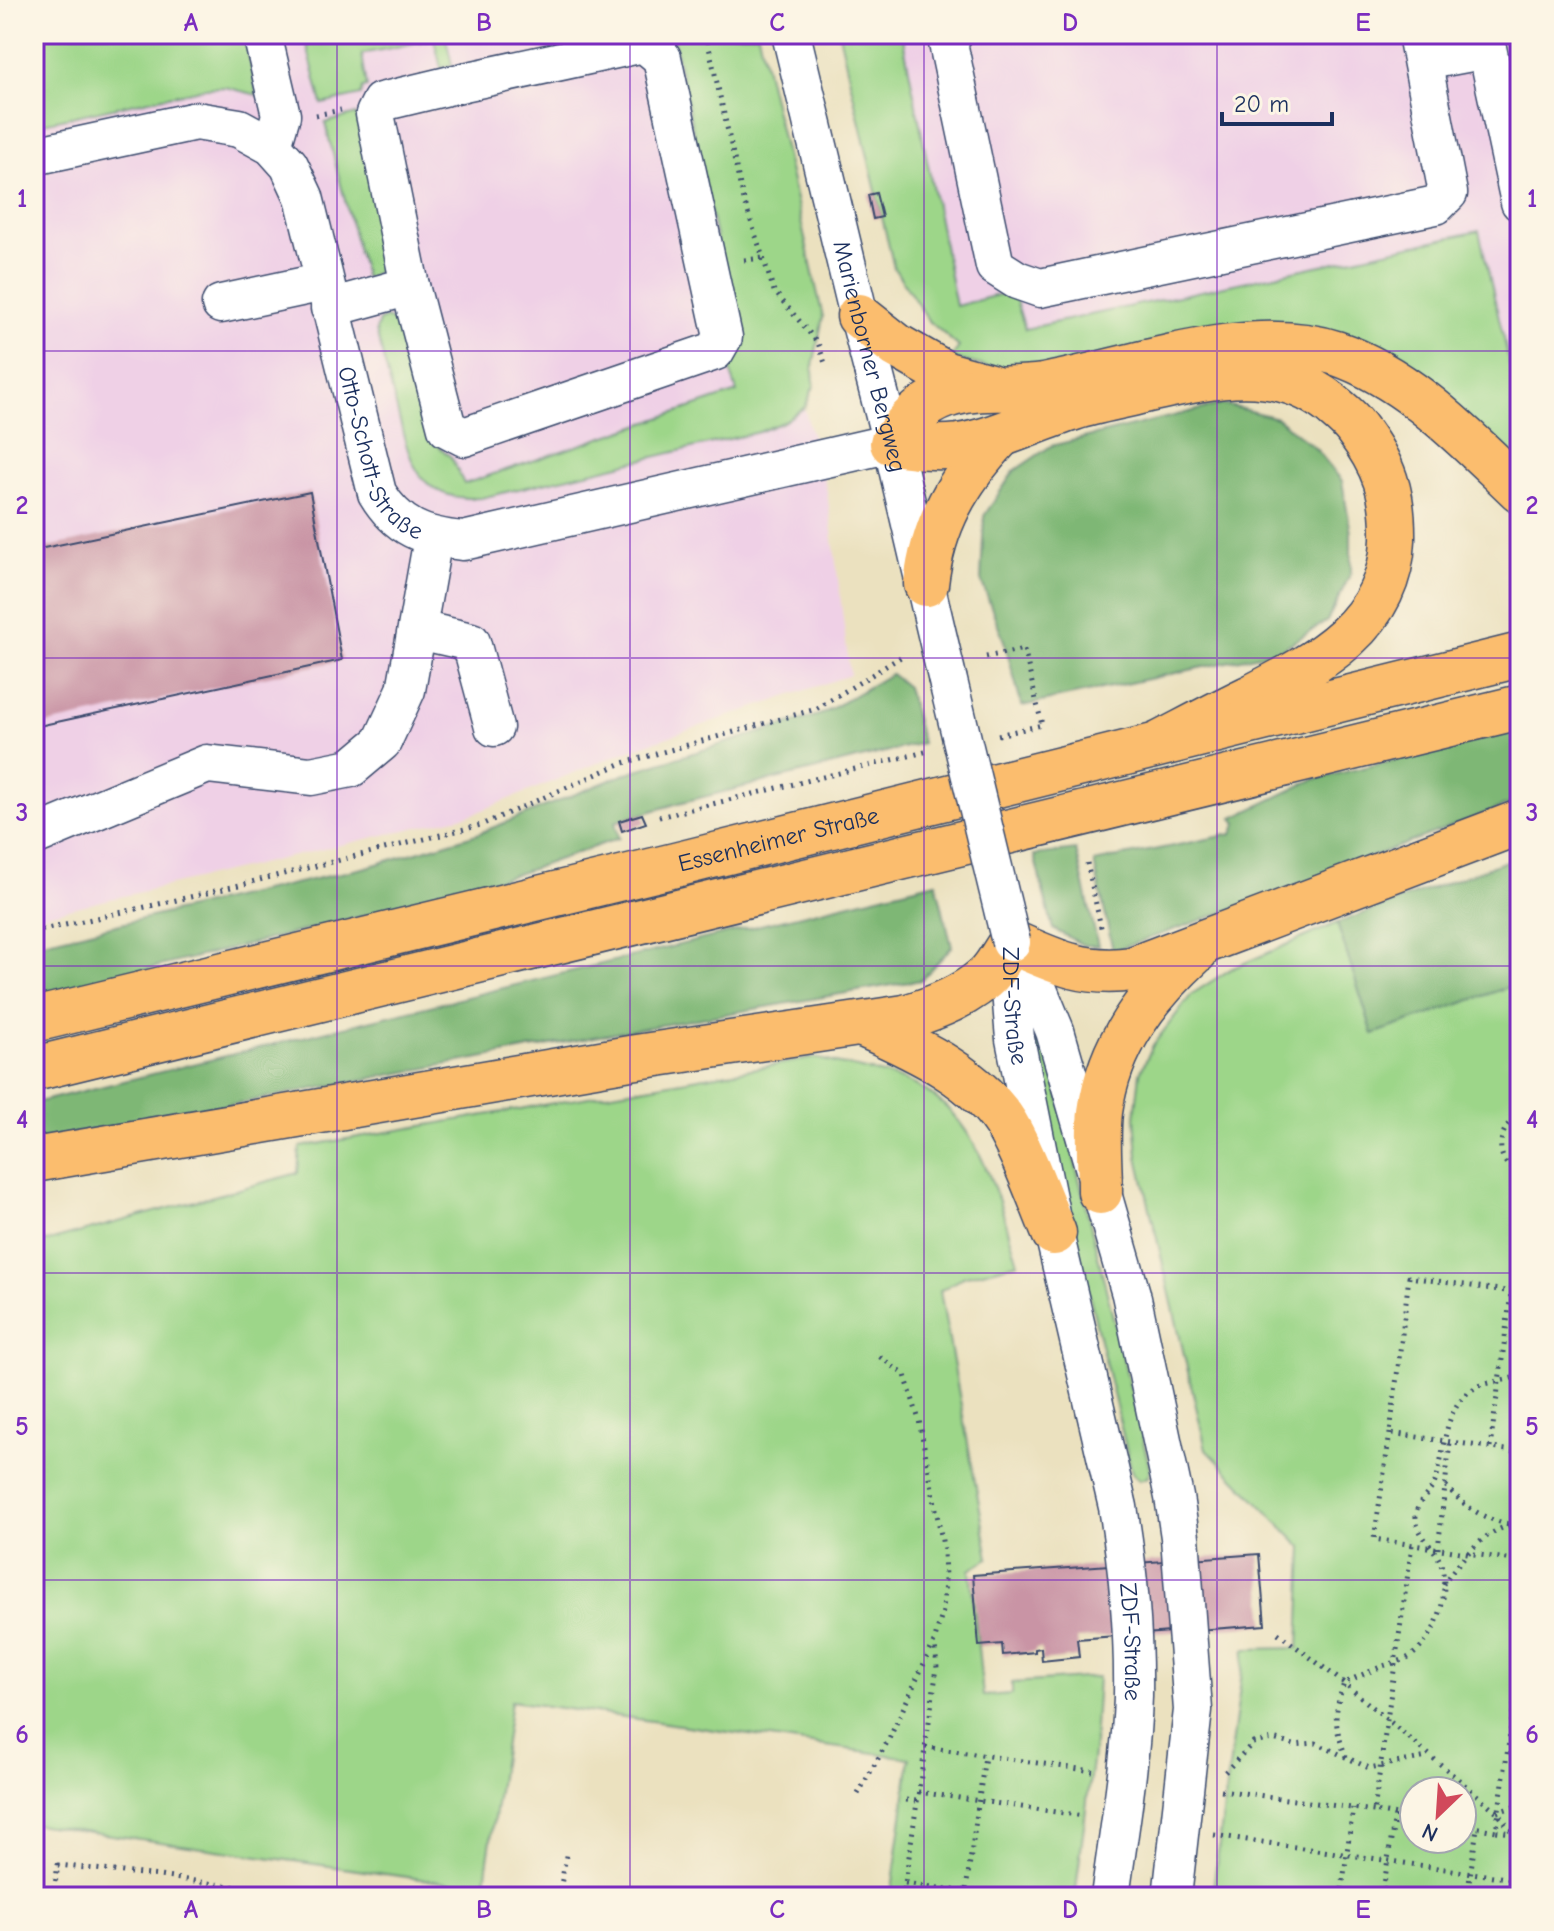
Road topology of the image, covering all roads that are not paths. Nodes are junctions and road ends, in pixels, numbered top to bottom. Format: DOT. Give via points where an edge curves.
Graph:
graph roads {
  1 [pos="262,34"];
  2 [pos="791,34"];
  3 [pos="953,34"];
  4 [pos="1485,41"];
  5 [pos="1420,47"];
  6 [pos="272,146"];
  7 [pos="34,156"];
  8 [pos="1520,202"];
  9 [pos="410,286"];
  10 [pos="327,295"];
  11 [pos="221,304"];
  12 [pos="859,316"];
  13 [pos="996,388"];
  14 [pos="999,437"];
  15 [pos="892,443"];
  16 [pos="1520,490"];
  17 [pos="433,538"];
  18 [pos="926,584"];
  19 [pos="419,630"];
  20 [pos="1520,655"];
  21 [pos="1520,707"];
  22 [pos="494,727"];
  23 [pos="1159,744"];
  24 [pos="1520,822"];
  25 [pos="34,836"];
  26 [pos="1207,941"];
  27 [pos="1011,942"];
  28 [pos="34,1020"];
  29 [pos="863,1025"];
  30 [pos="34,1069"];
  31 [pos="34,1160"];
  32 [pos="1100,1192"];
  33 [pos="1054,1233"];
  34 [pos="1174,1497"];
  35 [pos="1118,1507"];
  36 [pos="1110,1897"];
  37 [pos="1172,1897"];
  1 -- 6 [label="street" via="281,115"];
  2 -- 12 [label="street, Marienborner Bergweg"];
  3 -- 5 [label="street" via="948,43 995,266 1040,288 1436,205 1448,193"];
  4 -- 5 [label="street"];
  4 -- 8 [label="street"];
  6 -- 7 [label="street, Otto-Schott-Straße" via="239,128 196,121"];
  6 -- 10 [label="street, Otto-Schott-Straße" via="289,165 304,197"];
  9 -- 9 [label="street" via="375,114 381,102 644,43 662,58 723,337 715,351 464,437 447,428"];
  9 -- 10 [label="street"];
  10 -- 11 [label="street"];
  10 -- 17 [label="street, Otto-Schott-Straße" via="377,493 403,524"];
  12 -- 13 [label="main road" via="946,374"];
  12 -- 15 [label="street, Marienborner Bergweg"];
  13 -- 15 [label="main road" via="949,395 925,406"];
  13 -- 16 [label="main road" via="1039,386 1245,343 1293,344 1378,371 1415,396"];
  14 -- 15 [label="main road" via="937,448"];
  14 -- 18 [label="main road" via="945,512 929,553"];
  14 -- 23 [label="main road" via="1075,407 1207,377 1249,373 1286,380 1320,396 1351,420 1373,450 1388,482 1392,550 1380,594 1358,625 1331,653 1300,673"];
  15 -- 17 [label="street, Otto-Schott-Straße" via="463,541"];
  15 -- 18 [label="street, Marienborner Bergweg"];
  17 -- 19 [label="street"];
  18 -- 27 [label="street, Marienborner Bergweg, bridge"];
  19 -- 22 [label="street" via="471,642"];
  19 -- 25 [label="street" via="406,690 382,742 351,768 311,776 207,764"];
  20 -- 23 [label="main road, Essenheimer Straße"];
  21 -- 30 [label="main road, Essenheimer Straße"];
  23 -- 28 [label="main road, Essenheimer Straße"];
  24 -- 26 [label="main road"];
  26 -- 27 [label="main road" via="1112,972 1072,967"];
  26 -- 32 [label="main road" via="1143,1006 1112,1061 1099,1119"];
  27 -- 29 [label="main road" via="987,977 961,994 927,1011"];
  27 -- 32 [label="street, ZDF-Straße" via="1050,1018"];
  27 -- 33 [label="street, ZDF-Straße" via="1015,1039"];
  29 -- 31 [label="main road" via="630,1058"];
  29 -- 33 [label="main road" via="945,1065 983,1097 1009,1129"];
  32 -- 34 [label="street, ZDF-Straße" via="1131,1294"];
  33 -- 35 [label="street, ZDF-Straße"];
  34 -- 35 [label="street"];
  34 -- 37 [label="street, ZDF-Straße" via="1193,1710"];
  35 -- 36 [label="street, ZDF-Straße" via="1129,1594 1133,1694"];
}
